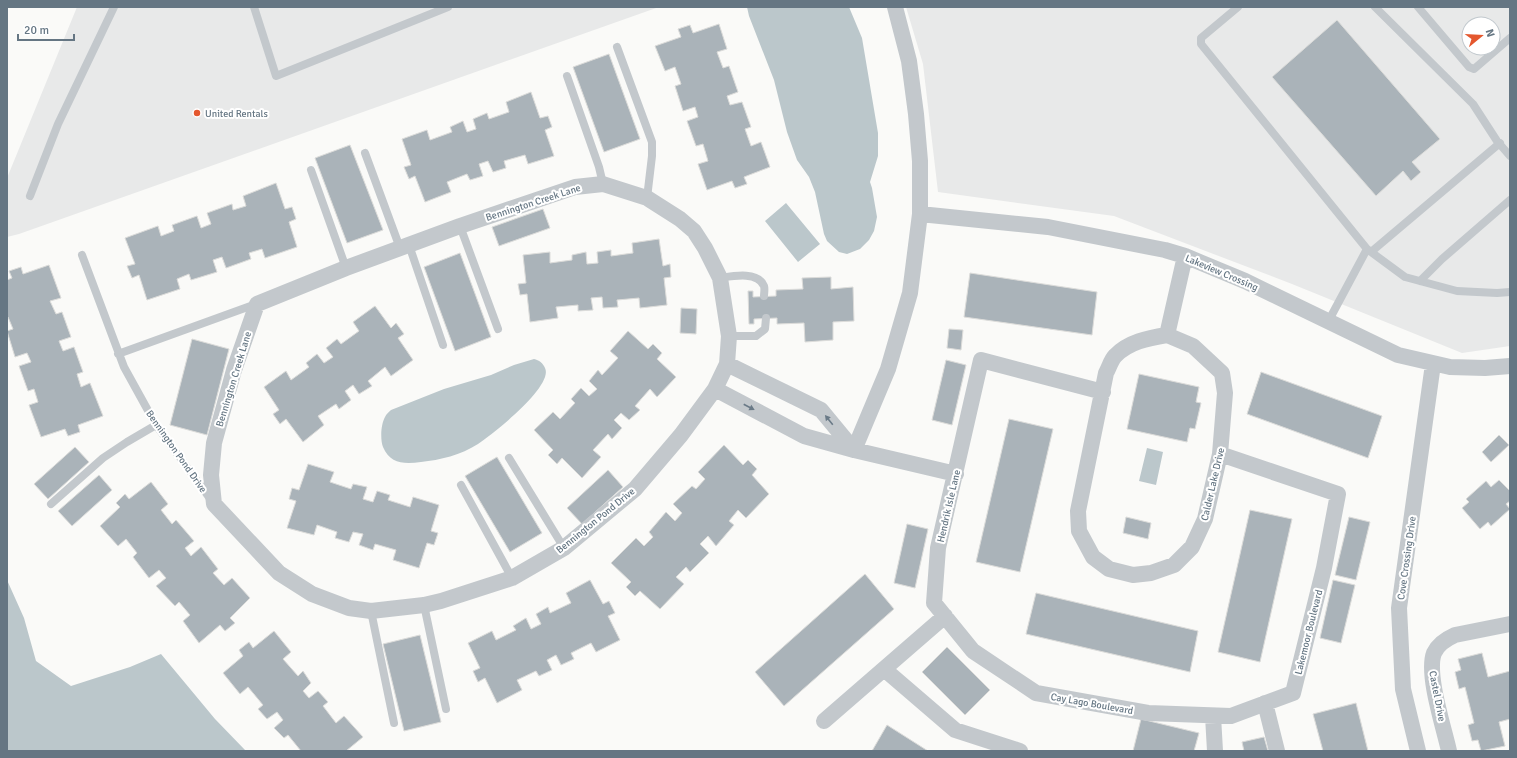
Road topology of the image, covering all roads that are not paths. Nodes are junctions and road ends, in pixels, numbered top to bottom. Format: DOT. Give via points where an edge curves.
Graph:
graph roads {
  1 [pos="114,7"];
  2 [pos="254,7"];
  3 [pos="448,7"];
  4 [pos="895,7"];
  5 [pos="1238,7"];
  6 [pos="1375,7"];
  7 [pos="1418,7"];
  8 [pos="1510,38"];
  9 [pos="617,47"];
  10 [pos="567,76"];
  11 [pos="1500,143"];
  12 [pos="365,153"];
  13 [pos="1510,156"];
  14 [pos="311,170"];
  15 [pos="603,184"];
  16 [pos="30,196"];
  17 [pos="647,198"];
  18 [pos="1510,200"];
  19 [pos="920,214"];
  20 [pos="460,226"];
  21 [pos="404,246"];
  22 [pos="1369,251"];
  23 [pos="82,255"];
  24 [pos="1185,256"];
  25 [pos="346,268"];
  26 [pos="720,278"];
  27 [pos="1420,281"];
  28 [pos="1510,292"];
  29 [pos="764,296"];
  30 [pos="257,304"];
  31 [pos="766,318"];
  32 [pos="1328,322"];
  33 [pos="498,329"];
  34 [pos="1167,335"];
  35 [pos="729,336"];
  36 [pos="443,345"];
  37 [pos="118,354"];
  38 [pos="727,364"];
  39 [pos="1433,364"];
  40 [pos="1510,366"];
  41 [pos="715,389"];
  42 [pos="1103,392"];
  43 [pos="156,425"];
  44 [pos="854,450"];
  45 [pos="212,454"];
  46 [pos="1220,454"];
  47 [pos="508,458"];
  48 [pos="956,474"];
  49 [pos="461,485"];
  50 [pos="51,504"];
  51 [pos="214,504"];
  52 [pos="564,548"];
  53 [pos="512,578"];
  54 [pos="424,605"];
  55 [pos="371,611"];
  56 [pos="945,616"];
  57 [pos="1510,624"];
  58 [pos="884,669"];
  59 [pos="1265,703"];
  60 [pos="446,709"];
  61 [pos="1213,716"];
  62 [pos="824,721"];
  63 [pos="394,723"];
  64 [pos="1020,751"];
  65 [pos="1215,751"];
  66 [pos="1277,751"];
  67 [pos="1418,751"];
  68 [pos="1449,751"];
  1 -- 16 [label="lane" via="58,124"];
  2 -- 3 [label="lane" via="276,76"];
  4 -- 19 [label="street" via="909,60 916,114 920,161"];
  5 -- 22 [label="lane" via="1201,38 1201,44"];
  6 -- 11 [label="lane" via="1472,104"];
  7 -- 8 [label="lane" via="1469,67 1474,69"];
  9 -- 17 [label="lane" via="652,142"];
  10 -- 15 [label="lane"];
  11 -- 13 [label="lane"];
  11 -- 22 [label="lane"];
  12 -- 21 [label="lane"];
  14 -- 25 [label="lane"];
  15 -- 17 [label="street, Bennington Creek Lane"];
  15 -- 20 [label="street, Bennington Creek Lane" via="575,187"];
  17 -- 26 [label="street, Bennington Creek Lane" via="694,231"];
  18 -- 27 [label="lane"];
  19 -- 24 [label="street, Lakeview Crossing" via="1048,227"];
  19 -- 44 [label="street" via="910,293 888,369"];
  20 -- 21 [label="street, Bennington Creek Lane"];
  20 -- 33 [label="lane"];
  21 -- 25 [label="street, Bennington Creek Lane"];
  21 -- 36 [label="lane"];
  22 -- 27 [label="lane" via="1405,277"];
  22 -- 32 [label="lane"];
  23 -- 37 [label="lane, Bennington Pond Drive"];
  24 -- 32 [label="street, Lakeview Crossing" via="1245,281"];
  24 -- 34 [label="street"];
  25 -- 30 [label="street, Bennington Creek Lane"];
  26 -- 29 [label="lane" via="738,275 756,278 764,286"];
  26 -- 35 [label="street, Bennington Creek Lane"];
  27 -- 28 [label="lane" via="1457,291"];
  30 -- 37 [label="lane, Bennington Creek Lane"];
  30 -- 45 [label="street, Bennington Creek Lane" via="234,370"];
  31 -- 35 [label="lane" via="766,329 756,336"];
  32 -- 39 [label="street, Lakeview Crossing" via="1398,355"];
  34 -- 42 [label="street, Calder Lake Drive" via="1148,338 1130,345 1114,357 1106,373"];
  34 -- 46 [label="street, Calder Lake Drive" via="1193,346 1222,373 1225,393"];
  35 -- 38 [label="street, Bennington Creek Lane"];
  37 -- 43 [label="lane, Bennington Pond Drive"];
  38 -- 41 [label="street, Bennington Creek Lane"];
  44 -- 38 [label="street, one-way" via="821,410"];
  39 -- 40 [label="street, Lakeview Crossing" via="1467,368"];
  39 -- 67 [label="street, Cove Crossing Drive" via="1399,608 1402,689"];
  41 -- 44 [label="street, one-way" via="804,436"];
  41 -- 52 [label="street, Bennington Pond Drive" via="681,435 635,489"];
  42 -- 46 [label="street, Calder Lake Drive" via="1078,512 1080,532 1093,557 1109,568 1133,575 1151,573 1174,565 1192,547 1205,519"];
  42 -- 48 [label="street, Hendrik Isle Lane" via="981,360"];
  43 -- 50 [label="lane" via="103,458"];
  43 -- 51 [label="lane, Bennington Pond Drive"];
  44 -- 48 [label="street"];
  45 -- 51 [label="street, Bennington Pond Drive"];
  46 -- 59 [label="street, Lakemoor Boulevard" via="1338,494 1324,568 1293,693"];
  47 -- 52 [label="lane"];
  48 -- 56 [label="street, Hendrik Isle Lane" via="938,548 934,603"];
  49 -- 53 [label="lane"];
  51 -- 55 [label="street, Bennington Pond Drive" via="279,573 320,597 349,608"];
  52 -- 53 [label="street, Bennington Pond Drive"];
  53 -- 54 [label="street, Bennington Pond Drive"];
  54 -- 55 [label="street, Bennington Pond Drive"];
  54 -- 60 [label="lane"];
  55 -- 63 [label="lane"];
  56 -- 58 [label="street"];
  56 -- 61 [label="street, Cay Lago Boulevard" via="973,651 1036,692 1148,713"];
  57 -- 68 [label="street, Castel Drive" via="1455,635 1447,638 1434,652 1432,677"];
  58 -- 62 [label="street"];
  58 -- 64 [label="street" via="955,730"];
  59 -- 61 [label="street, Cay Lago Boulevard" via="1231,716"];
  59 -- 66 [label="street"];
  61 -- 65 [label="street"];
}
